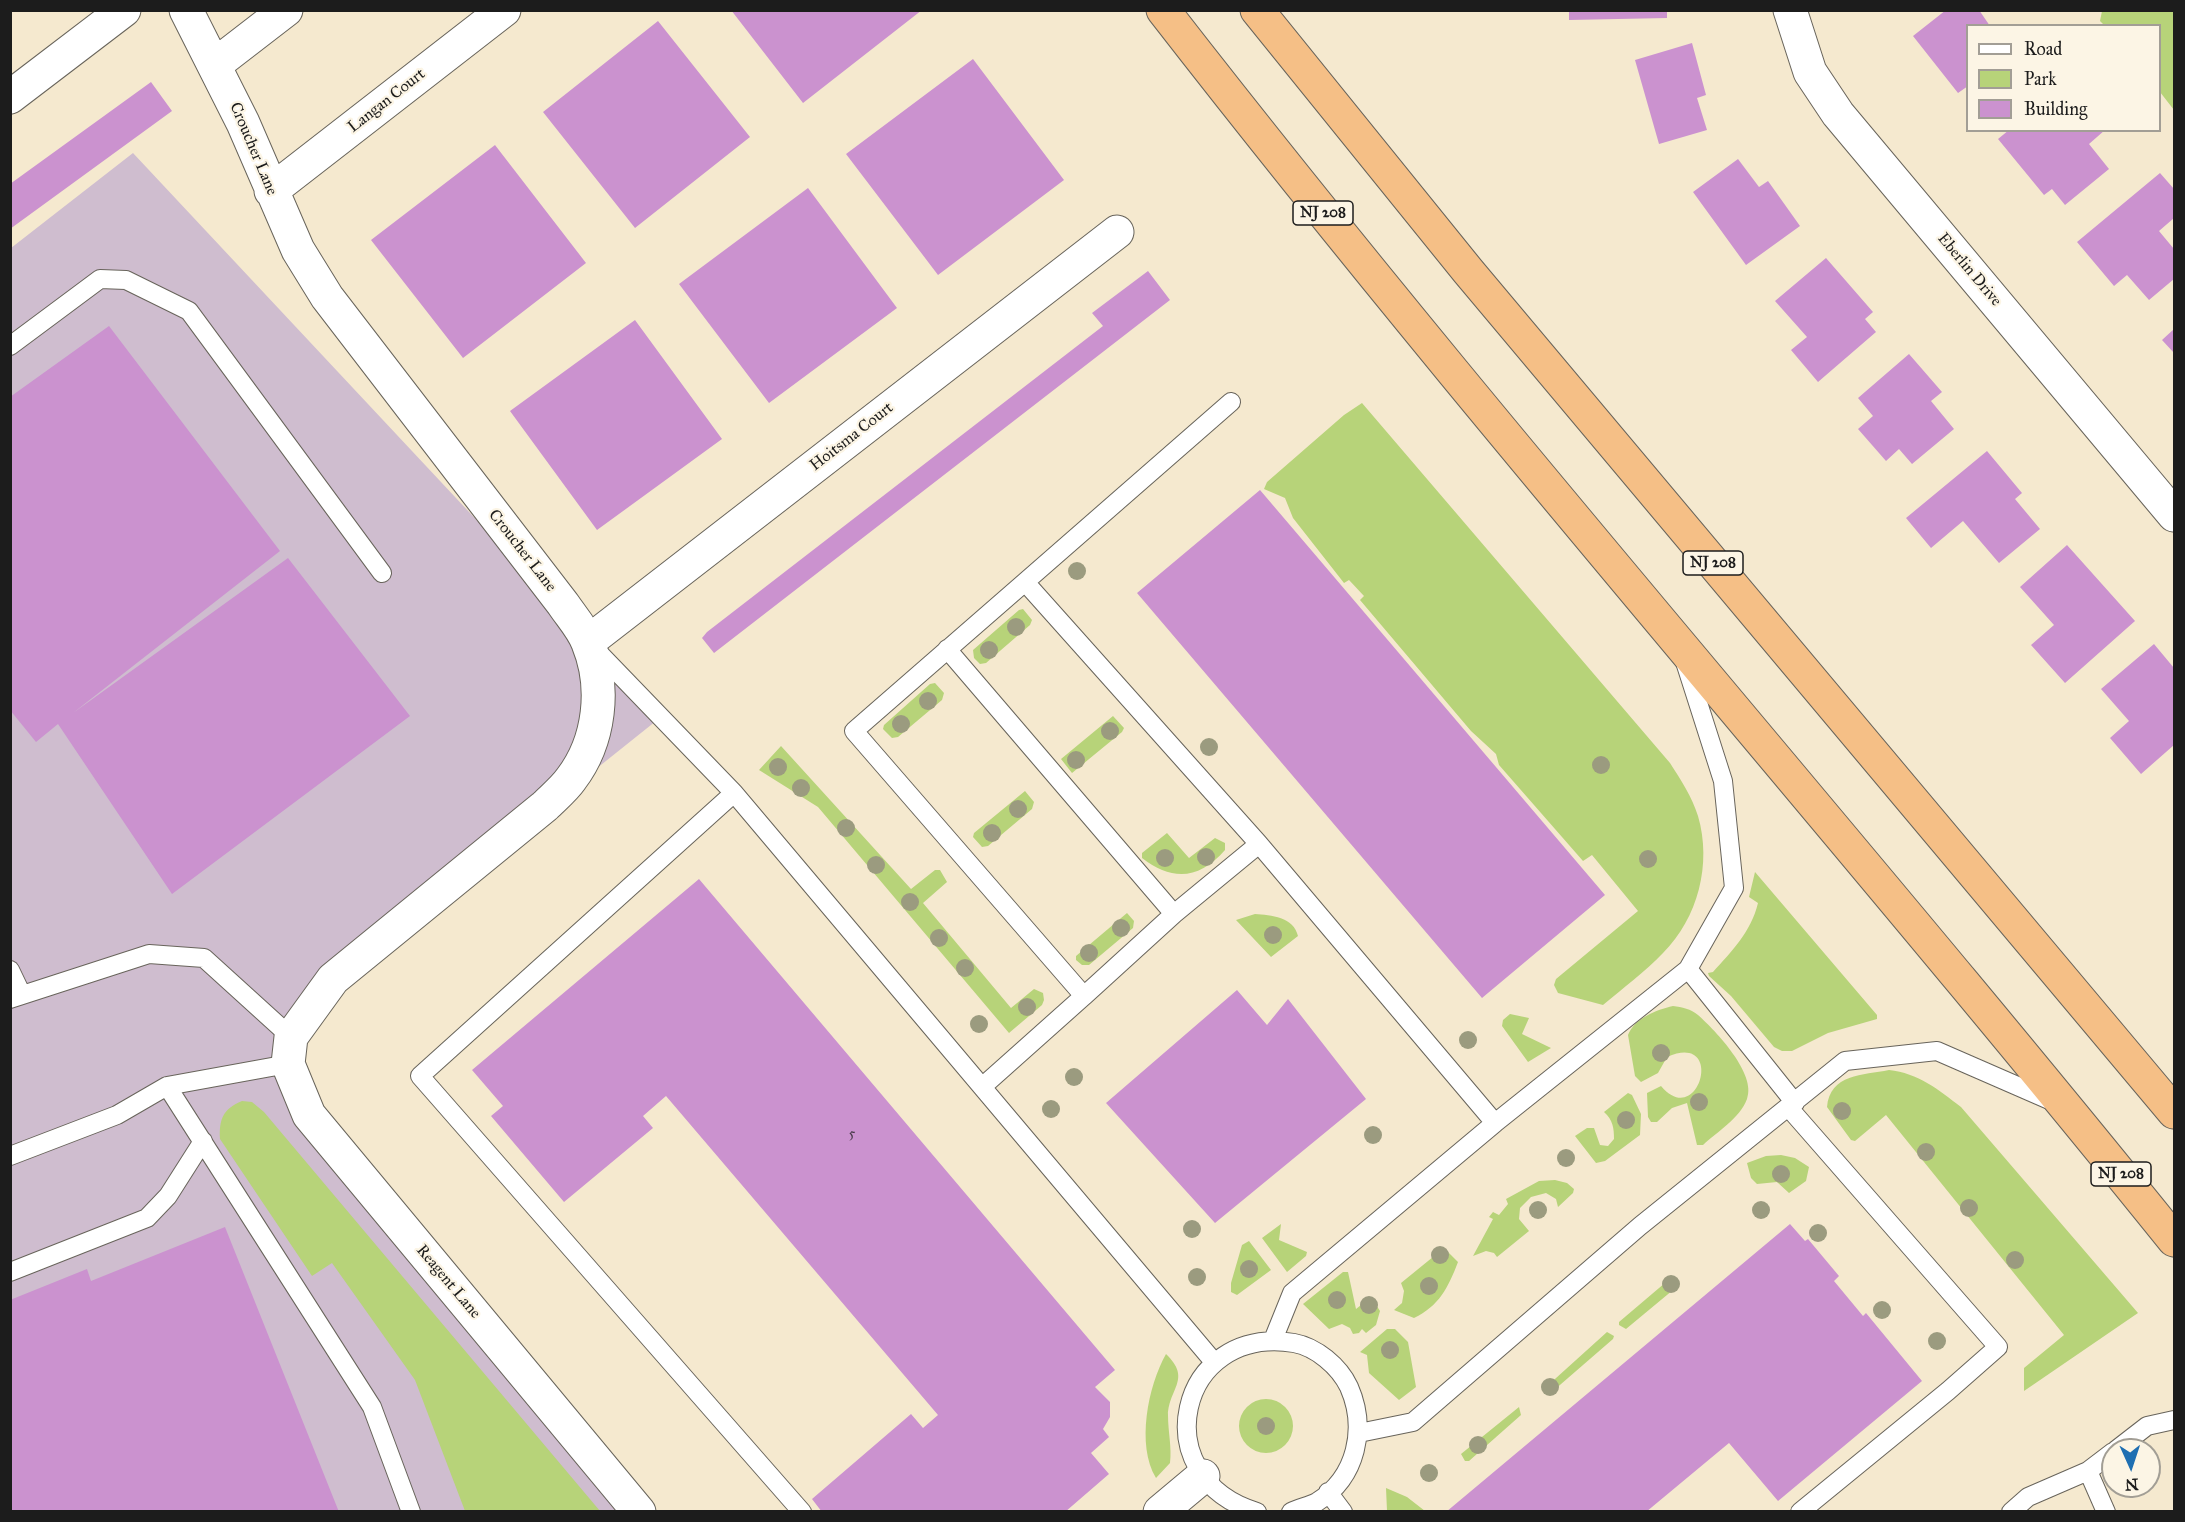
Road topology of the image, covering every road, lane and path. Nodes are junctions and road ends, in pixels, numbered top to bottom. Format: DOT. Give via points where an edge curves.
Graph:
graph roads {
  1 [pos="124,10"];
  2 [pos="186,10"];
  3 [pos="286,10"];
  4 [pos="504,10"];
  5 [pos="1163,10"];
  6 [pos="1257,10"];
  7 [pos="1790,10"];
  8 [pos="216,64"];
  9 [pos="10,97"];
  10 [pos="271,192"];
  11 [pos="1117,232"];
  12 [pos="10,346"];
  13 [pos="1231,402"];
  14 [pos="2175,514"];
  15 [pos="382,573"];
  16 [pos="1025,582"];
  17 [pos="588,642"];
  18 [pos="1680,646"];
  19 [pos="947,649"];
  20 [pos="734,793"];
  21 [pos="1259,844"];
  22 [pos="1174,914"];
  23 [pos="1688,969"];
  24 [pos="10,970"];
  25 [pos="1084,996"];
  26 [pos="16,997"];
  27 [pos="290,1050"];
  28 [pos="167,1086"];
  29 [pos="982,1087"];
  30 [pos="1792,1106"];
  31 [pos="2068,1108"];
  32 [pos="2175,1112"];
  33 [pos="1495,1123"];
  34 [pos="202,1141"];
  35 [pos="10,1156"];
  36 [pos="2175,1240"];
  37 [pos="10,1272"];
  38 [pos="1274,1340"];
  39 [pos="1214,1362"];
  40 [pos="2175,1420"];
  41 [pos="1359,1433"];
  42 [pos="2131,1438"];
  43 [pos="2101,1461"];
  44 [pos="2088,1471"];
  45 [pos="1203,1476"];
  46 [pos="1328,1492"];
  47 [pos="411,1512"];
  48 [pos="639,1512"];
  49 [pos="802,1512"];
  50 [pos="1160,1512"];
  51 [pos="1257,1512"];
  52 [pos="1291,1512"];
  53 [pos="1343,1512"];
  54 [pos="1800,1512"];
  55 [pos="2011,1512"];
  56 [pos="2106,1512"];
  1 -- 9 [label="street"];
  2 -- 8 [label="street, Croucher Lane"];
  3 -- 8 [label="street"];
  4 -- 10 [label="street, Langan Court"];
  5 -- 18 [label="highway, NJ 208" via="1337,230"];
  6 -- 32 [label="highway, NJ 208" via="1476,280"];
  7 -- 14 [label="street, Eberlin Drive" via="1810,72 1838,114"];
  8 -- 10 [label="street, Croucher Lane"];
  10 -- 17 [label="street, Croucher Lane" via="298,250 327,297"];
  11 -- 17 [label="street, Hoitsma Court"];
  12 -- 15 [label="lane" via="100,279 126,280 189,311"];
  13 -- 16 [label="lane"];
  16 -- 19 [label="lane"];
  16 -- 21 [label="lane"];
  17 -- 20 [label="lane"];
  17 -- 27 [label="street, Croucher Lane" via="598,680 598,716 591,744 571,780 545,806 333,979"];
  18 -- 23 [label="lane" via="1724,781 1734,888"];
  18 -- 31 [label="highway, NJ 208"];
  19 -- 22 [label="lane"];
  19 -- 25 [label="lane" via="854,730"];
  20 -- 29 [label="lane"];
  20 -- 49 [label="lane" via="420,1076"];
  21 -- 22 [label="lane"];
  21 -- 33 [label="lane"];
  22 -- 25 [label="lane"];
  23 -- 30 [label="lane"];
  23 -- 33 [label="lane"];
  24 -- 26 [label="lane"];
  25 -- 29 [label="lane"];
  26 -- 27 [label="lane" via="149,954 204,958"];
  27 -- 28 [label="lane"];
  27 -- 48 [label="street, Reagent Lane" via="309,1115"];
  28 -- 34 [label="lane"];
  28 -- 35 [label="lane" via="117,1115"];
  29 -- 39 [label="lane"];
  30 -- 31 [label="lane" via="1845,1061 1937,1051"];
  30 -- 41 [label="lane" via="1640,1226 1413,1422"];
  30 -- 54 [label="lane" via="1998,1347"];
  31 -- 36 [label="highway, NJ 208"];
  33 -- 38 [label="lane" via="1292,1293"];
  34 -- 37 [label="lane" via="168,1196 147,1218"];
  34 -- 47 [label="lane" via="372,1407"];
  38 -- 39 [label="lane" via="1244,1344"];
  38 -- 41 [label="lane" via="1303,1345 1327,1359 1346,1380 1357,1405"];
  39 -- 45 [label="lane" via="1198,1381 1187,1408 1186,1438 1195,1466"];
  40 -- 42 [label="lane" via="2147,1426"];
  41 -- 46 [label="lane" via="1353,1460"];
  43 -- 44 [label="lane"];
  44 -- 55 [label="lane" via="2028,1497"];
  44 -- 56 [label="lane"];
  45 -- 50 [label="street"];
  45 -- 51 [label="lane" via="1236,1505"];
  46 -- 52 [label="lane" via="1316,1502"];
  46 -- 53 [label="lane"];
}
